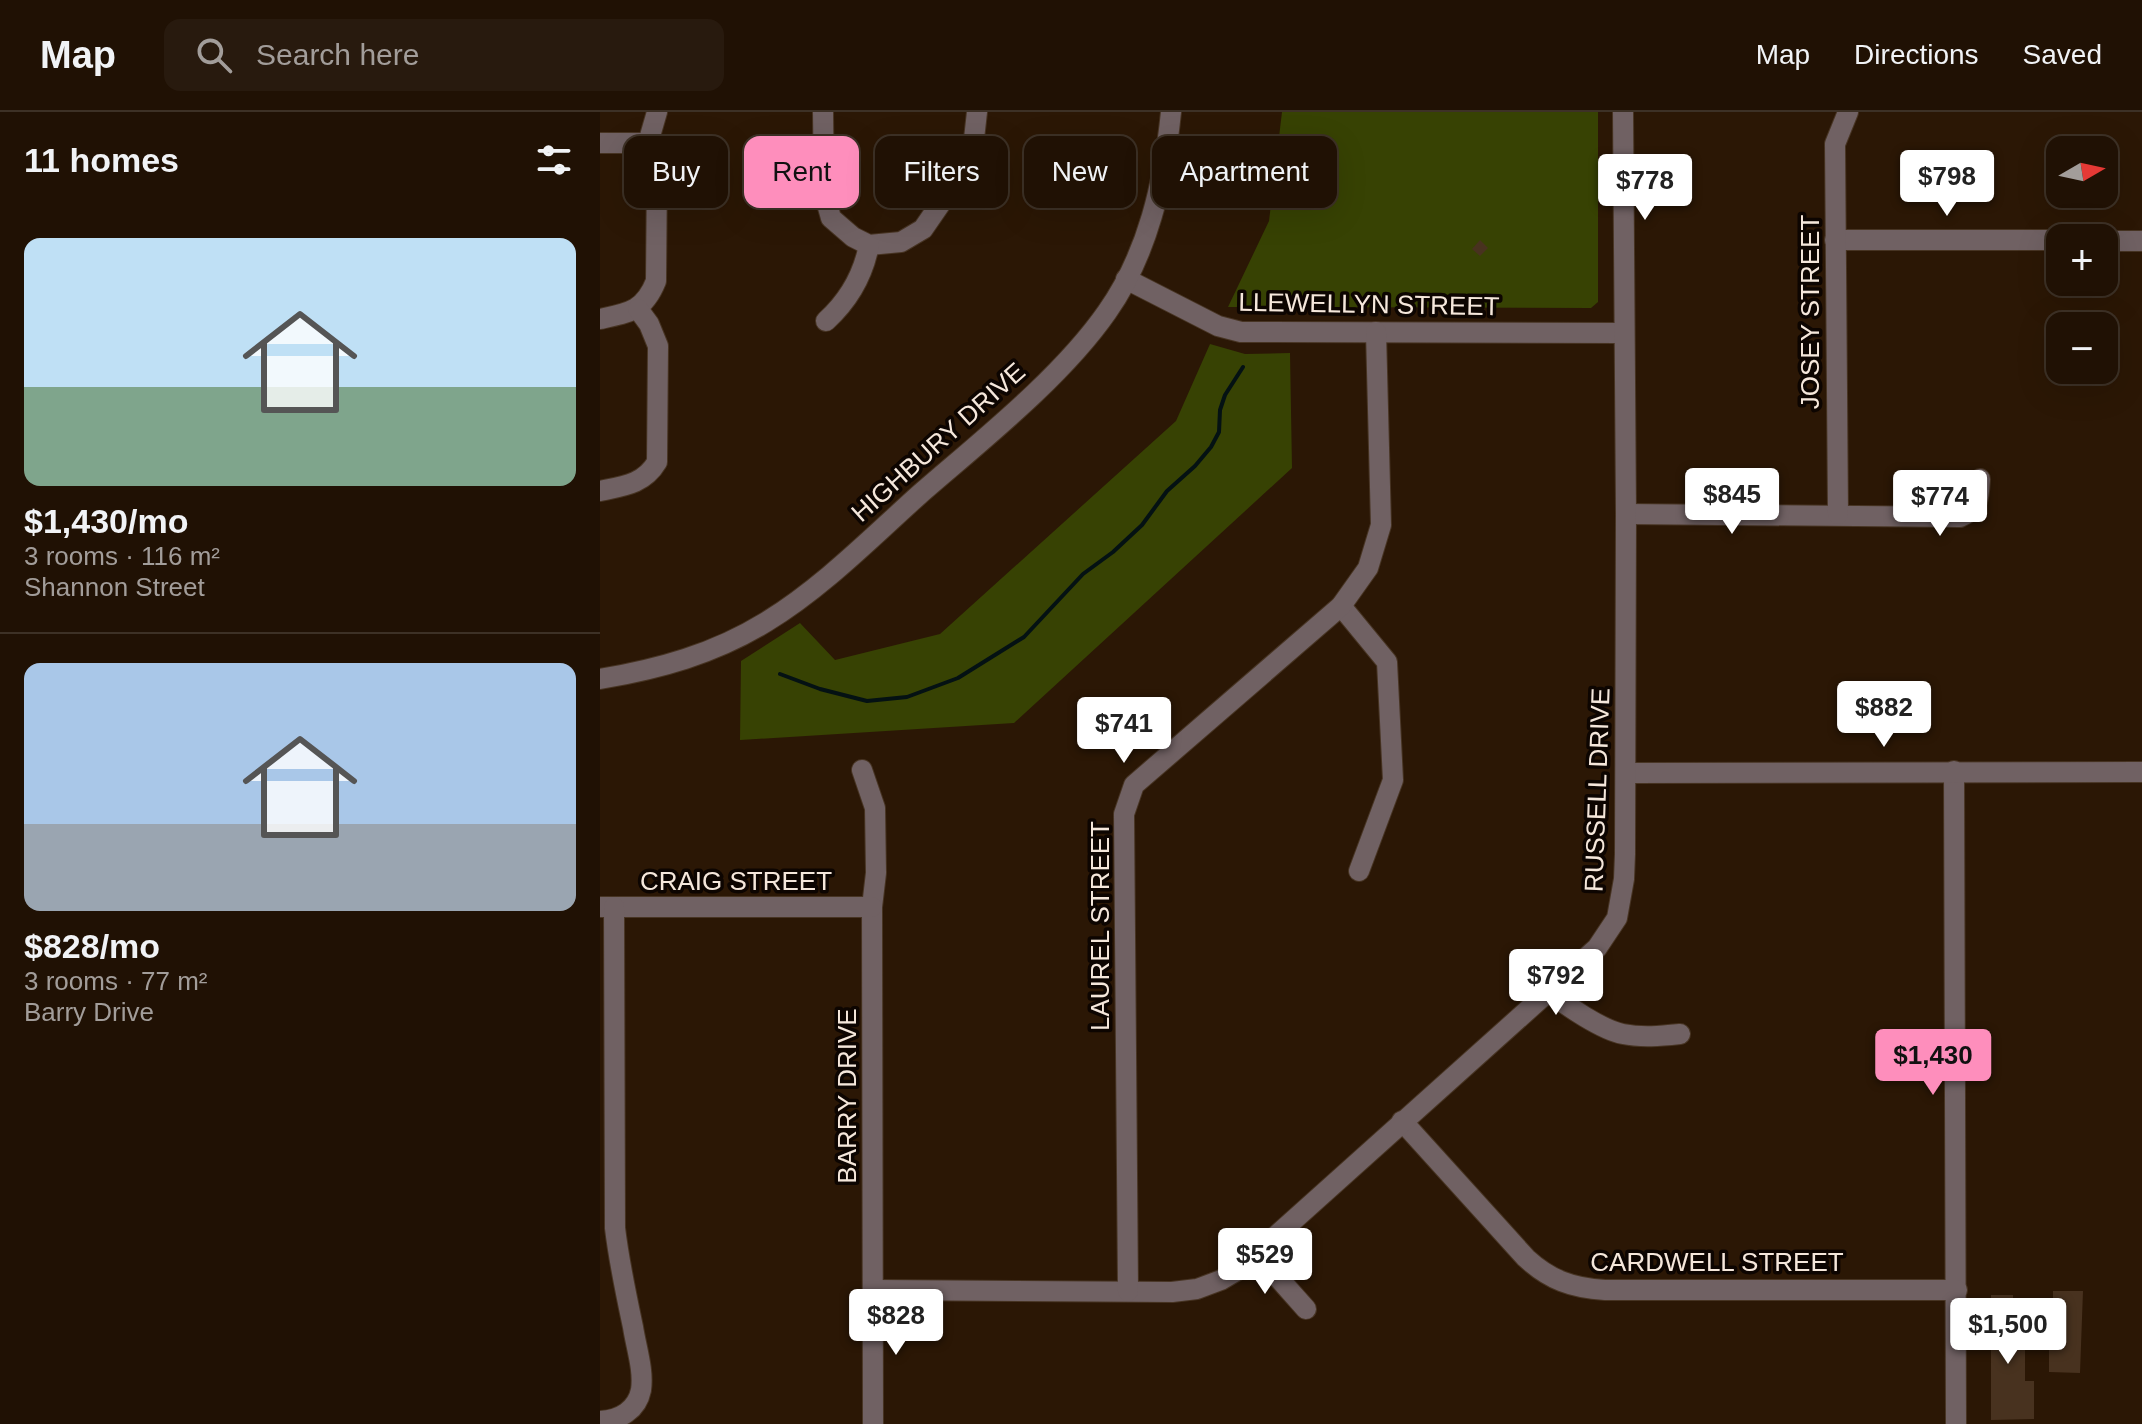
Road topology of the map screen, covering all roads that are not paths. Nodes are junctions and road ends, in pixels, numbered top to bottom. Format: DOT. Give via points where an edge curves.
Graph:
graph roads {
  1 [pos="657,112"];
  2 [pos="823,112"];
  3 [pos="977,112"];
  4 [pos="1171,112"];
  5 [pos="1623,112"];
  6 [pos="1848,112"];
  7 [pos="650,136"];
  8 [pos="600,143"];
  9 [pos="624,143"];
  10 [pos="657,208"];
  11 [pos="1835,240"];
  12 [pos="2046,240"];
  13 [pos="2118,241"];
  14 [pos="2142,241"];
  15 [pos="869,245"];
  16 [pos="1126,279"];
  17 [pos="638,309"];
  18 [pos="600,319"];
  19 [pos="826,321"];
  20 [pos="1376,332"];
  21 [pos="1623,333"];
  22 [pos="1980,479"];
  23 [pos="600,491"];
  24 [pos="1626,514"];
  25 [pos="1838,514"];
  26 [pos="1341,606"];
  27 [pos="600,679"];
  28 [pos="862,770"];
  29 [pos="1954,771"];
  30 [pos="2142,772"];
  31 [pos="1626,773"];
  32 [pos="1359,871"];
  33 [pos="607,907"];
  34 [pos="872,907"];
  35 [pos="1550,993"];
  36 [pos="1680,1034"];
  37 [pos="1402,1121"];
  38 [pos="1257,1254"];
  39 [pos="874,1290"];
  40 [pos="1957,1290"];
  41 [pos="1128,1291"];
  42 [pos="1306,1309"];
  43 [pos="600,1421"];
  44 [pos="873,1424"];
  45 [pos="1956,1424"];
  1 -- 7 [label="street"];
  2 -- 15 [label="street" via="824,193 831,218"];
  3 -- 15 [label="street" via="973,148 963,171 923,229 901,242"];
  4 -- 16 [label="street, HIGHBURY DRIVE" via="1157,201"];
  5 -- 21 [label="street, RUSSELL DRIVE"];
  6 -- 11 [label="street, JOSEY STREET" via="1835,144"];
  8 -- 9 [label="street"];
  10 -- 17 [label="street" via="656,281"];
  11 -- 12 [label="street"];
  11 -- 25 [label="street, JOSEY STREET"];
  13 -- 14 [label="street"];
  15 -- 19 [label="street" via="865,267 844,305"];
  16 -- 20 [label="street, LLEWELLYN STREET" via="1218,326 1241,332"];
  16 -- 27 [label="street, HIGHBURY DRIVE" via="1082,344 832,573 766,622 683,661"];
  17 -- 18 [label="street"];
  17 -- 23 [label="street" via="658,346 657,462 634,484"];
  20 -- 21 [label="street, LLEWELLYN STREET"];
  20 -- 26 [label="street, LAUREL STREET" via="1381,525 1368,568"];
  21 -- 24 [label="street, RUSSELL DRIVE"];
  22 -- 25 [label="street" via="1979,501 1960,517"];
  24 -- 25 [label="street"];
  24 -- 31 [label="street, RUSSELL DRIVE"];
  26 -- 32 [label="street" via="1387,662 1393,780"];
  26 -- 41 [label="street, LAUREL STREET" via="1134,785 1124,814"];
  28 -- 34 [label="street, BARRY DRIVE" via="875,808"];
  29 -- 30 [label="street"];
  29 -- 31 [label="street"];
  29 -- 40 [label="street"];
  31 -- 35 [label="street, RUSSELL DRIVE" via="1624,879 1617,918 1597,948"];
  33 -- 34 [label="street, CRAIG STREET"];
  33 -- 43 [label="street" via="615,1228 641,1390 622,1417"];
  34 -- 39 [label="street, BARRY DRIVE"];
  35 -- 36 [label="street" via="1619,1033"];
  35 -- 37 [label="street, RUSSELL DRIVE"];
  37 -- 38 [label="street, RUSSELL DRIVE"];
  37 -- 40 [label="street, CARDWELL STREET" via="1526,1258 1570,1286"];
  38 -- 41 [label="street, RUSSELL DRIVE" via="1229,1275 1197,1289"];
  38 -- 42 [label="street"];
  39 -- 41 [label="street, RUSSELL DRIVE"];
  39 -- 44 [label="street, BARRY DRIVE"];
  40 -- 45 [label="street"];
}
